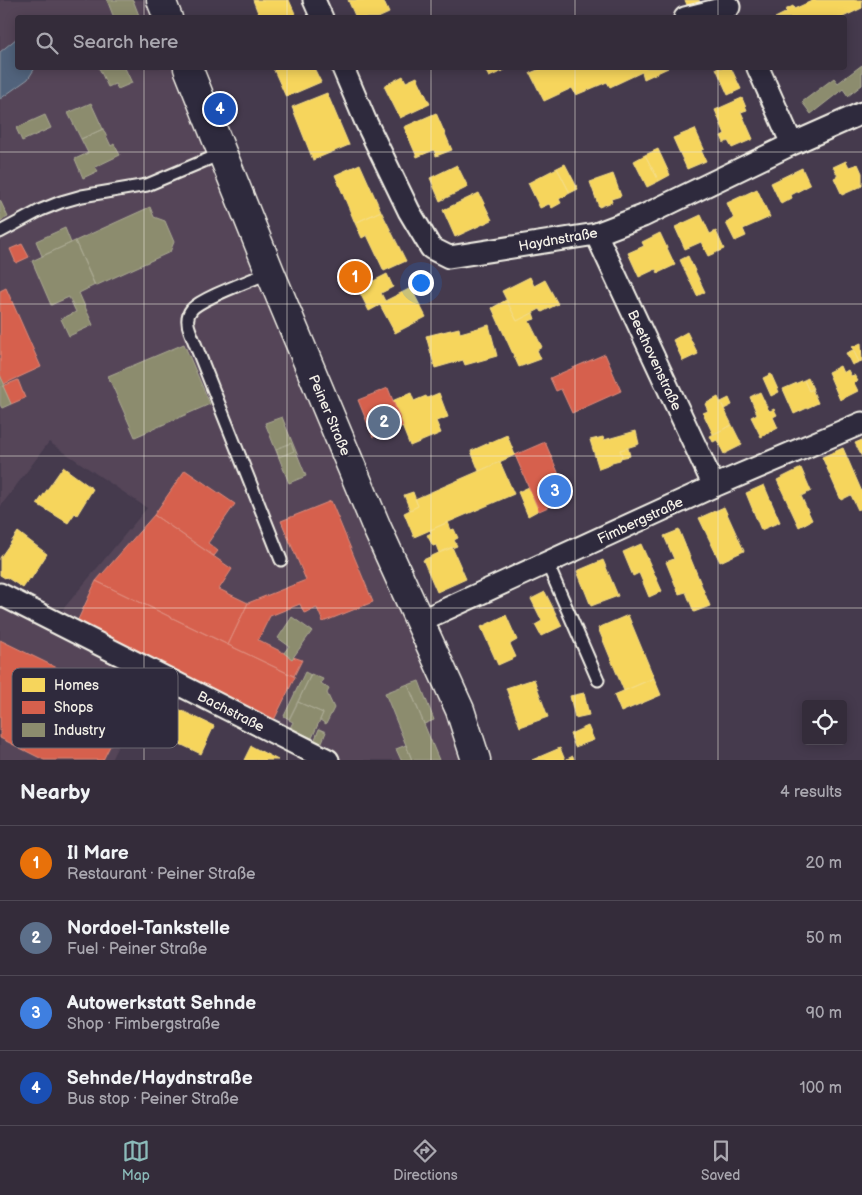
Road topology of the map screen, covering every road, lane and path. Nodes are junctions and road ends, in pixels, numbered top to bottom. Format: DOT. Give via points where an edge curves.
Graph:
graph roads {
  1 [pos="161,0"];
  2 [pos="314,0"];
  3 [pos="730,8"];
  4 [pos="167,15"];
  5 [pos="321,15"];
  6 [pos="698,15"];
  7 [pos="189,70"];
  8 [pos="344,70"];
  9 [pos="759,70"];
  10 [pos="862,113"];
  11 [pos="792,144"];
  12 [pos="223,153"];
  13 [pos="0,232"];
  14 [pos="596,234"];
  15 [pos="270,272"];
  16 [pos="862,422"];
  17 [pos="714,486"];
  18 [pos="280,560"];
  19 [pos="547,563"];
  20 [pos="0,594"];
  21 [pos="420,621"];
  22 [pos="146,668"];
  23 [pos="598,680"];
  24 [pos="178,684"];
  25 [pos="328,760"];
  26 [pos="476,760"];
  1 -- 4 [label="main road"];
  2 -- 5 [label="street"];
  3 -- 6 [label="street"];
  7 -- 12 [label="main road, Peiner Straße"];
  8 -- 14 [label="street, Haydnstraße" via="409,211 431,248 449,257"];
  9 -- 11 [label="street"];
  10 -- 11 [label="street, Haydnstraße"];
  11 -- 14 [label="street, Haydnstraße" via="643,216"];
  12 -- 13 [label="lane" via="147,185 61,202"];
  12 -- 15 [label="main road, Peiner Straße"];
  14 -- 17 [label="street, Beethovenstraße"];
  15 -- 18 [label="lane" via="202,302 192,310 188,320"];
  15 -- 21 [label="main road, Peiner Straße" via="377,528"];
  16 -- 17 [label="street, Fimbergstraße"];
  17 -- 19 [label="street, Fimbergstraße"];
  19 -- 21 [label="street, Fimbergstraße"];
  19 -- 23 [label="lane"];
  20 -- 22 [label="street, Bachstraße"];
  21 -- 26 [label="main road, Peiner Straße" via="460,710"];
  24 -- 25 [label="street, Bachstraße"];
}
